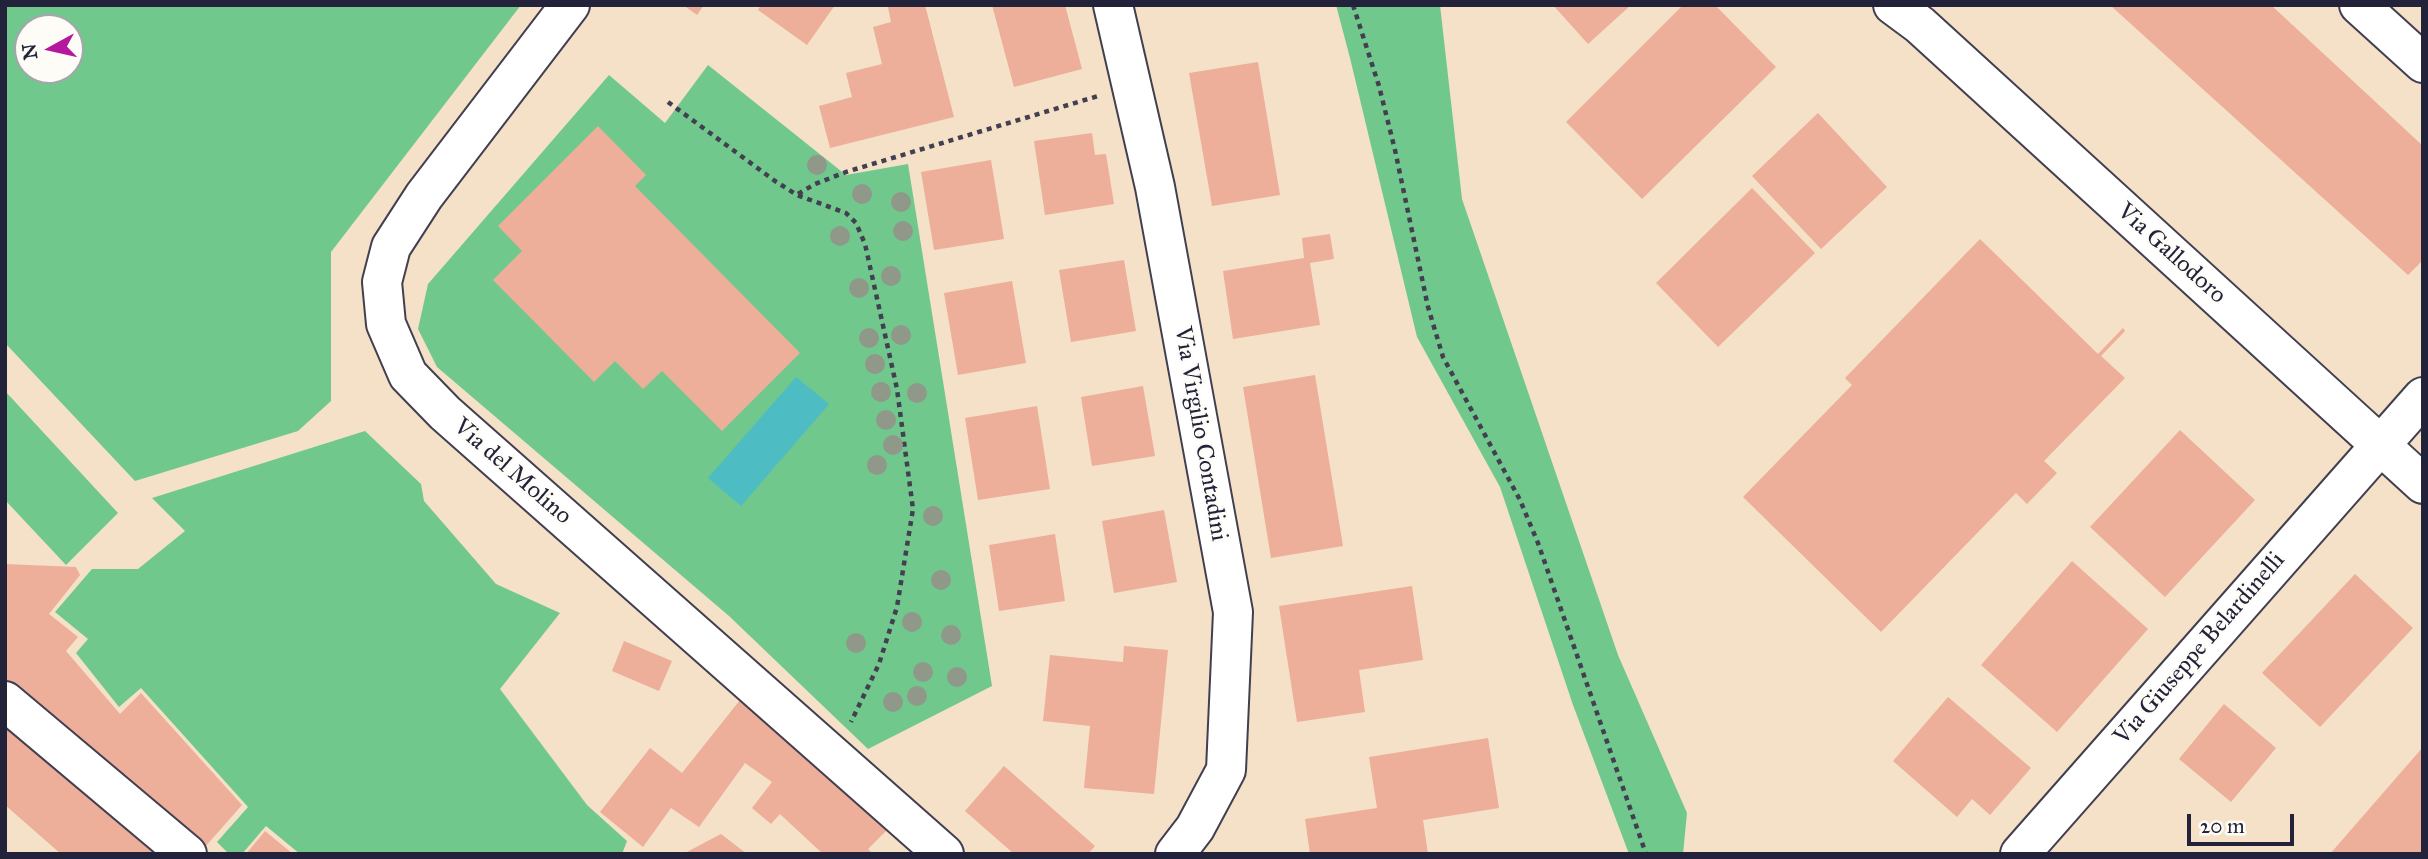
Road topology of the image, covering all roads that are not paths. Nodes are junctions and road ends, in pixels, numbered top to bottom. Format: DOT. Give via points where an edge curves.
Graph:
graph roads {
  1 [pos="570,5"];
  2 [pos="1113,5"];
  3 [pos="2359,5"];
  4 [pos="1907,12"];
  5 [pos="2423,63"];
  6 [pos="2423,397"];
  7 [pos="2379,444"];
  8 [pos="2423,484"];
  9 [pos="5,701"];
  10 [pos="187,854"];
  11 [pos="944,854"];
  12 [pos="1175,854"];
  13 [pos="2020,854"];
  1 -- 11 [label="street, Via del Molino" via="424,196 391,247 382,282 386,324 408,374 445,413"];
  2 -- 12 [label="street, Via Virgilio Contadini" via="1157,201 1233,612 1226,770 1195,828"];
  3 -- 5 [label="street"];
  4 -- 7 [label="street, Via Gallodoro"];
  6 -- 7 [label="street, Via Giuseppe Belardinelli"];
  7 -- 8 [label="street, Via Gallodoro"];
  7 -- 13 [label="street, Via Giuseppe Belardinelli"];
  9 -- 10 [label="street"];
}
